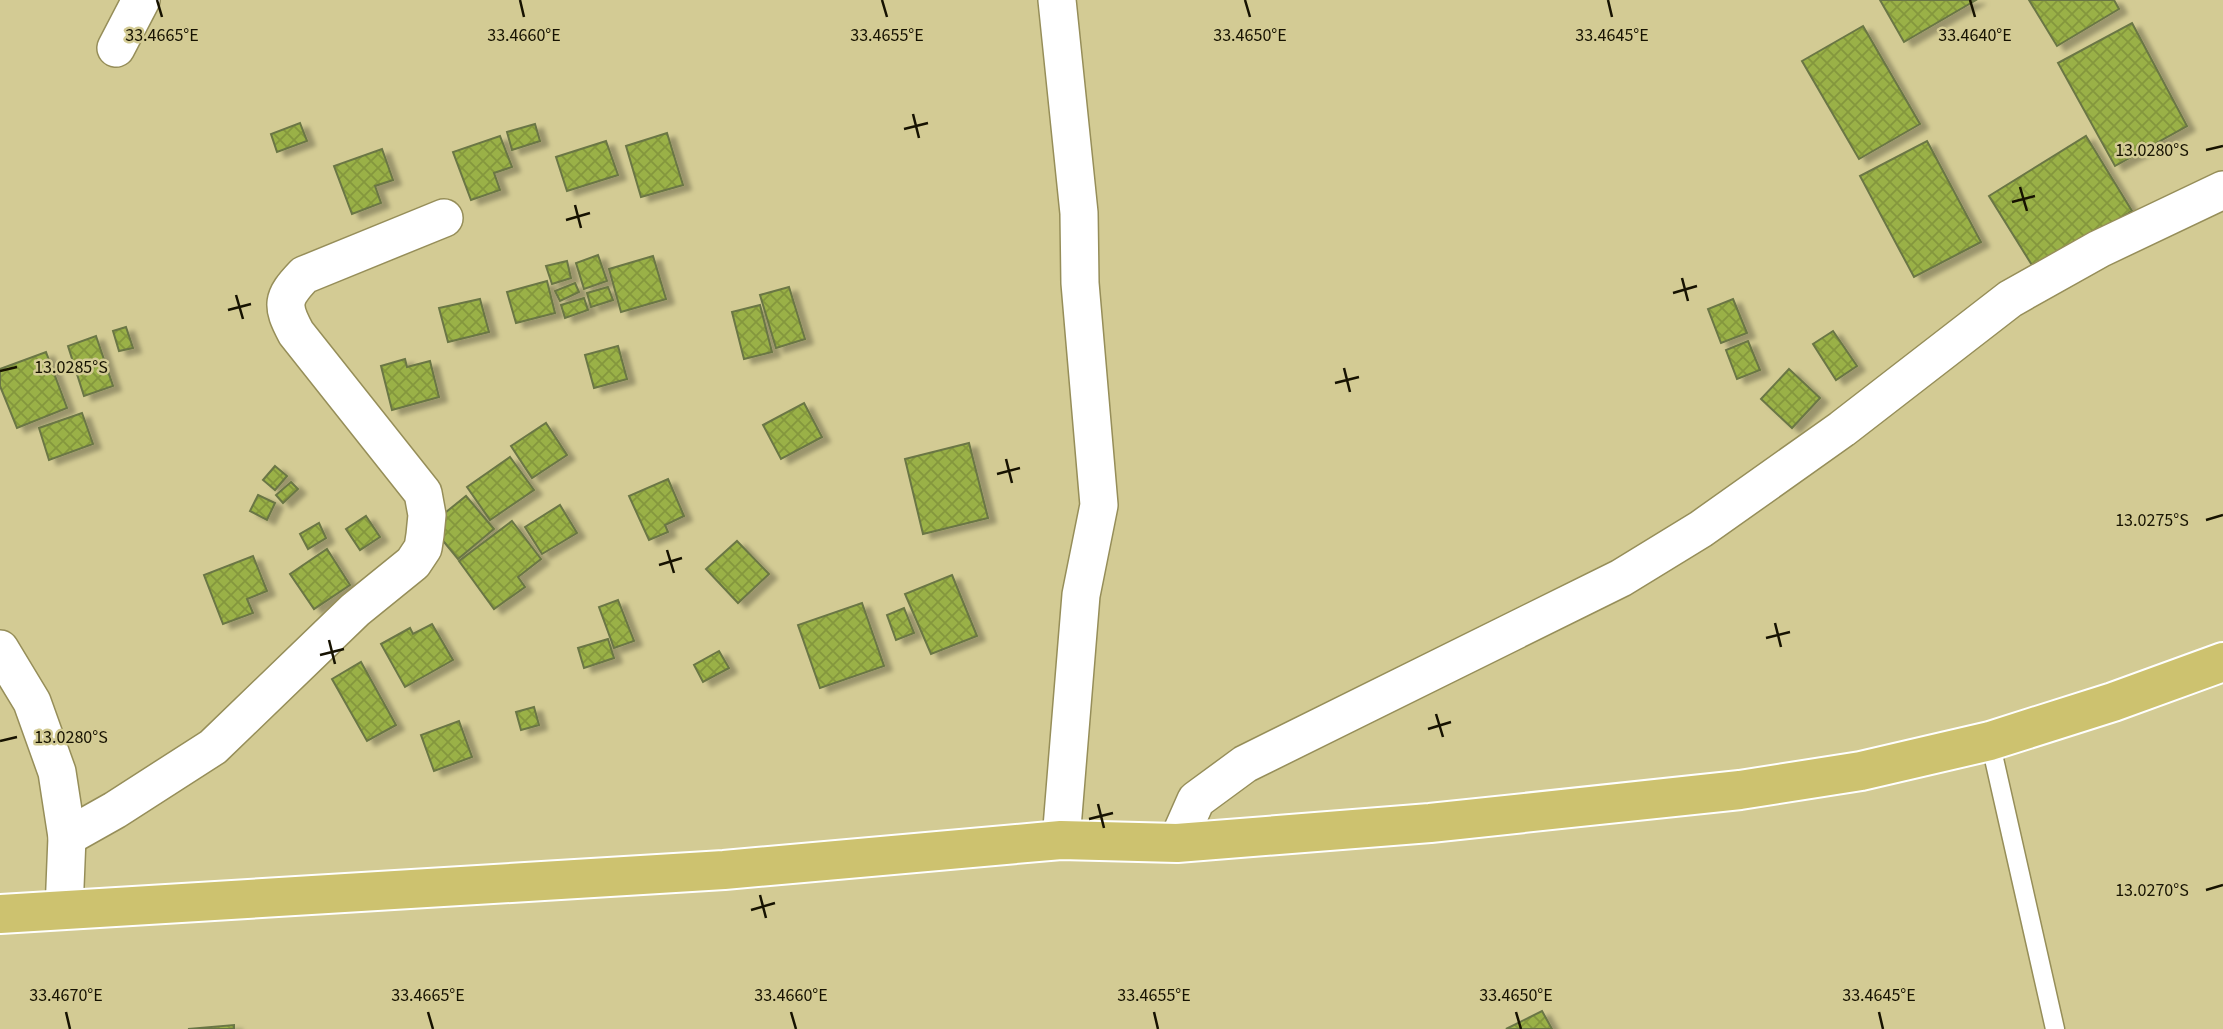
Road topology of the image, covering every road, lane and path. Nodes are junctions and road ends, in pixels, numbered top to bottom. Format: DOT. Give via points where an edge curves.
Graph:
graph roads {
  1 [pos="141,0"];
  2 [pos="1057,0"];
  3 [pos="117,48"];
  4 [pos="2223,190"];
  5 [pos="444,218"];
  6 [pos="0,649"];
  7 [pos="2223,662"];
  8 [pos="1990,741"];
  9 [pos="67,836"];
  10 [pos="1061,840"];
  11 [pos="1177,843"];
  12 [pos="64,911"];
  13 [pos="0,914"];
  14 [pos="2055,1029"];
  1 -- 3 [label="street"];
  2 -- 10 [label="street" via="1079,213 1080,283 1099,505 1081,595"];
  4 -- 11 [label="street" via="2099,249 2010,299 1842,429 1702,529 1621,578 1245,764 1196,800"];
  5 -- 9 [label="street" via="304,275 288,292 286,314 296,333 423,493 427,515 423,548 413,563 355,610 213,747"];
  6 -- 9 [label="street" via="32,702 58,772"];
  7 -- 8 [label="main road"];
  8 -- 11 [label="main road" via="1861,771 1740,790"];
  8 -- 14 [label="lane"];
  9 -- 12 [label="street"];
  10 -- 11 [label="main road"];
  10 -- 12 [label="main road" via="724,870"];
  12 -- 13 [label="main road"];
}
